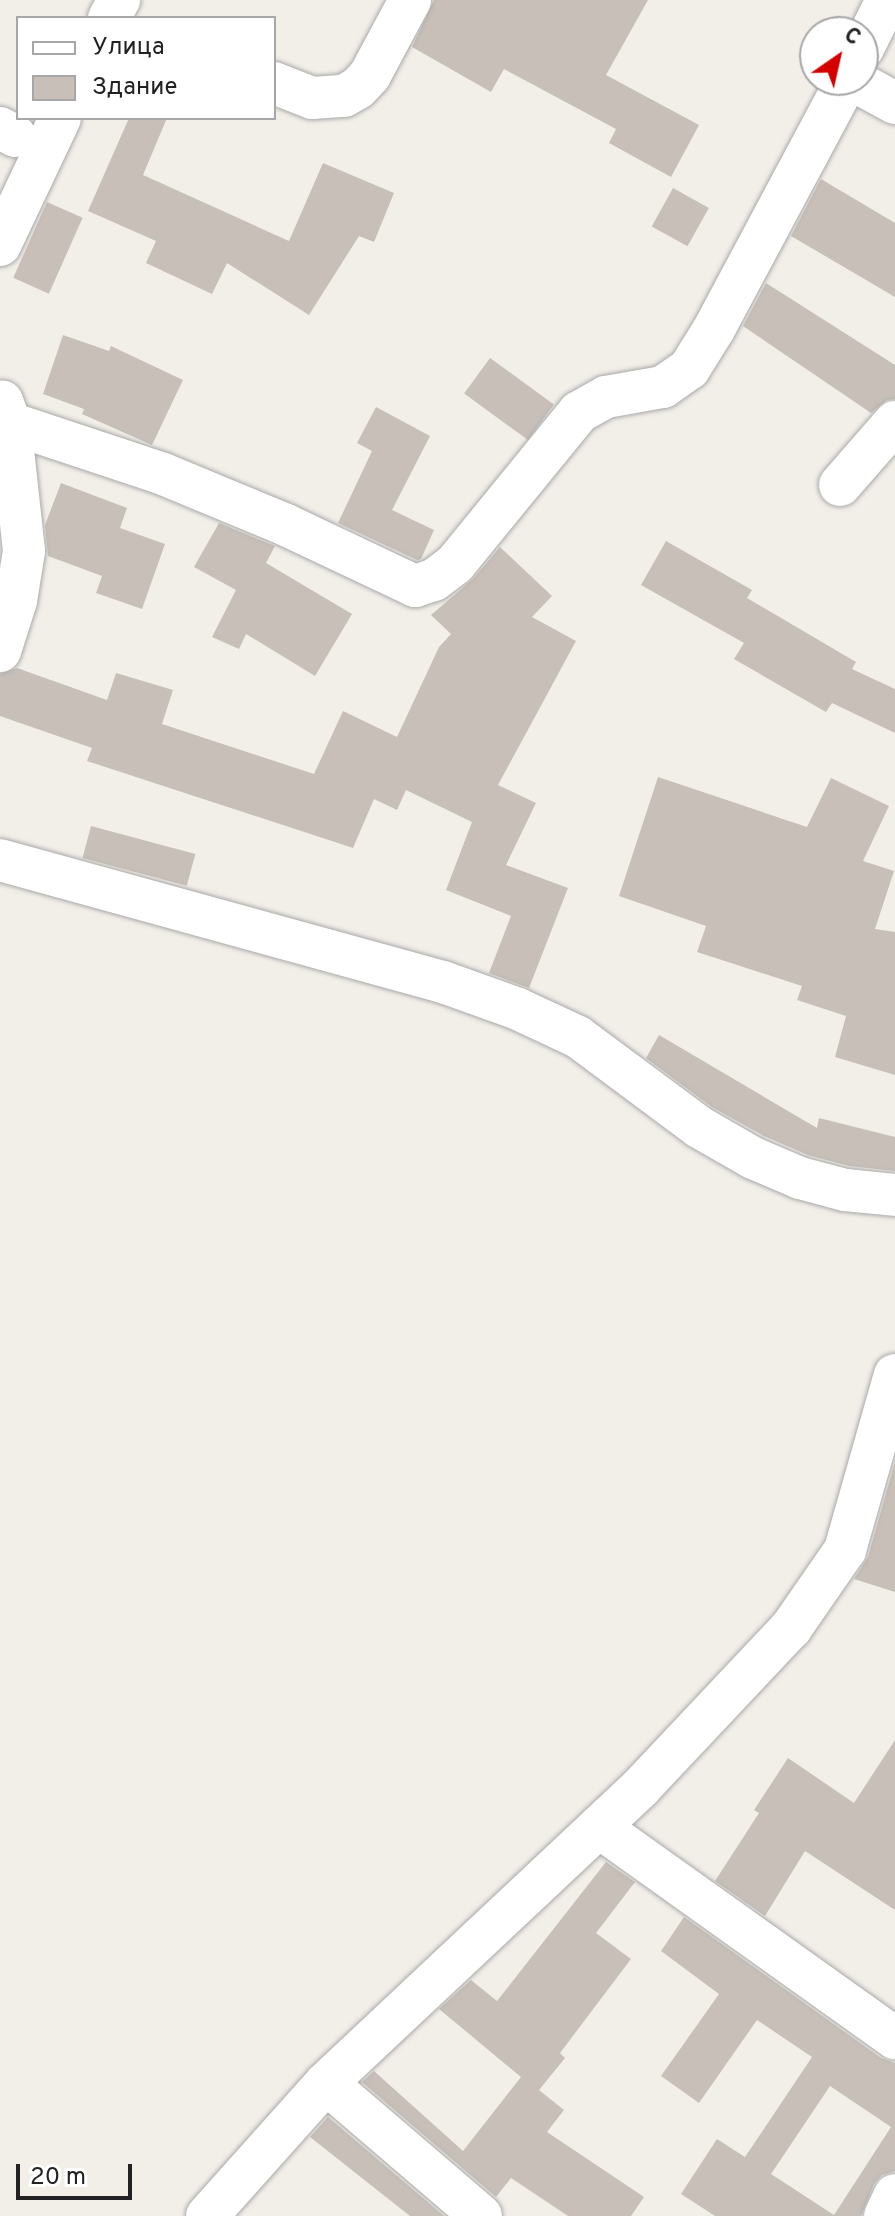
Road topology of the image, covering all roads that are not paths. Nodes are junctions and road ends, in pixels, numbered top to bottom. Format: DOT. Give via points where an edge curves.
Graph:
graph roads {
  1 [pos="410,0"];
  2 [pos="276,84"];
  3 [pos="838,96"];
  4 [pos="59,120"];
  5 [pos="0,245"];
  6 [pos="5,410"];
  7 [pos="895,422"];
  8 [pos="840,485"];
  9 [pos="0,651"];
  10 [pos="0,860"];
  11 [pos="895,1195"];
  12 [pos="895,1375"];
  13 [pos="599,1827"];
  14 [pos="895,2038"];
  15 [pos="326,2083"];
  16 [pos="895,2195"];
  17 [pos="207,2216"];
  18 [pos="481,2216"];
  19 [pos="885,2216"];
  1 -- 2 [label="street" via="370,75 344,96 312,98"];
  3 -- 6 [label="street" via="689,369 663,387 606,397 579,412 455,564 434,580 415,586 286,525"];
  4 -- 5 [label="street"];
  6 -- 9 [label="street" via="24,551"];
  7 -- 8 [label="street"];
  10 -- 11 [label="street" via="443,982 518,1009 578,1037 699,1127 753,1158 830,1186"];
  12 -- 13 [label="street" via="845,1550 791,1628"];
  13 -- 14 [label="street"];
  13 -- 15 [label="street"];
  15 -- 17 [label="street"];
  15 -- 18 [label="street"];
  16 -- 19 [label="street"];
}
